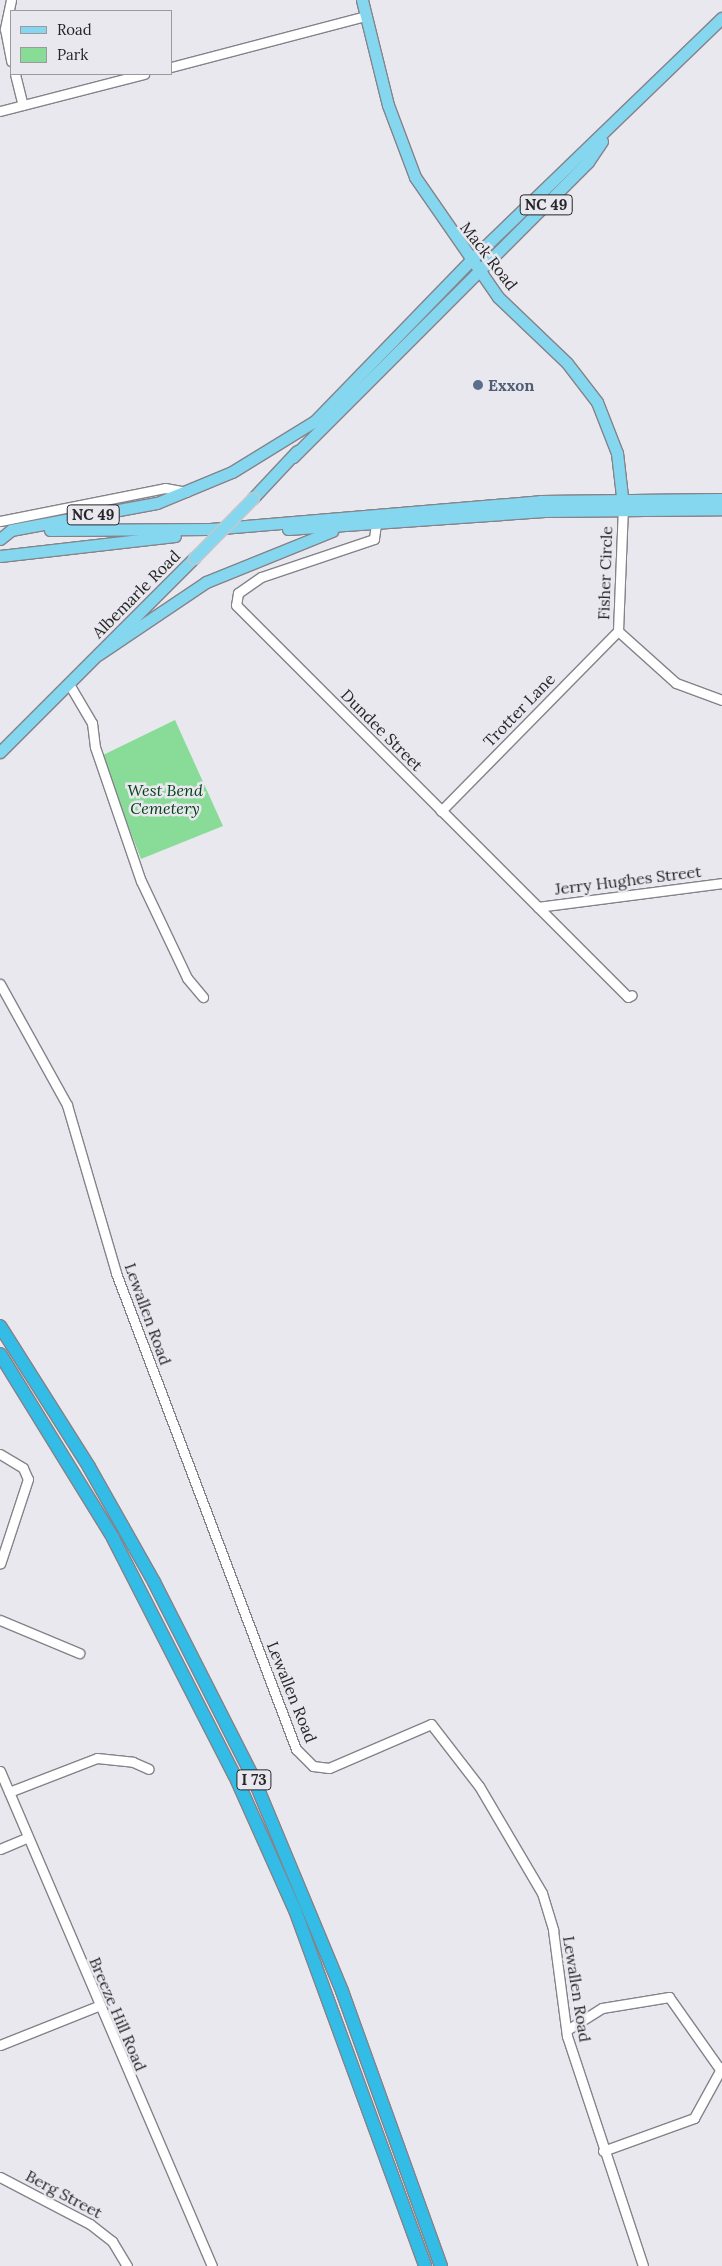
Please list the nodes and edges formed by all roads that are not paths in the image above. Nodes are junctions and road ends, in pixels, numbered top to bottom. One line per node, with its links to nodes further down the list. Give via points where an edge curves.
1 (362, 0): 3 (main road, Mack Road)
2 (6, 2): 5 (street, via 4,29)
3 (366, 16): 6 (street); 12 (main road, Mack Road, via 388,105 415,177)
4 (722, 18): 11 (main road, NC 49)
5 (10, 56)
6 (172, 67)
7 (15, 75): 9 (street)
8 (140, 75): 9 (street)
9 (23, 105): 10 (street)
10 (0, 111)
11 (607, 134): 12 (main road, NC 49, via 578,155); 13 (main road, NC 49, via 588,162)
12 (470, 262): 13 (main road, Mack Road); 14 (main road, NC 49)
13 (479, 273): 15 (main road, Albemarle Road / NC 49); 18 (main road, Mack Road, via 567,362 597,402 618,453)
14 (328, 410): 15 (main road, Albemarle Road); 16 (main road, NC 49, via 276,447)
15 (293, 457): 27 (main road, Albemarle Road, bridge)
16 (187, 492): 20 (street, via 165,488); 24 (main road, NC 49, via 139,508 11,530)
17 (722, 499): 18 (main road)
18 (623, 503): 19 (main road); 21 (main road); 23 (main road, via 488,504); 26 (street, Fisher Circle)
19 (722, 509)
20 (1, 520)
21 (376, 524): 22 (main road); 31 (street, Dundee Street, via 374,539 262,577 238,593 236,605)
22 (353, 525): 23 (main road); 27 (main road, via 279,549 206,582)
23 (140, 534): 24 (main road, via 73,527); 25 (main road)
24 (0, 539)
25 (0, 556)
26 (618, 631): 29 (street, Fisher Circle, via 676,683); 31 (street, Trotter Lane)
27 (99, 654): 28 (main road, Albemarle Road)
28 (69, 684): 30 (main road, Albemarle Road); 36 (street, via 92,723 95,747 141,881 188,978)
29 (722, 700)
30 (0, 752)
31 (441, 811): 33 (street, Dundee Street)
32 (722, 883): 33 (street, Jerry Hughes Street)
33 (538, 907): 35 (street, Dundee Street, via 628,997)
34 (0, 984): 49 (street, Lewallen Road, via 67,1105 116,1273 296,1749 313,1766 329,1768 431,1724 479,1786 542,1893 553,1930)
35 (632, 995)
36 (203, 997)
37 (0, 1326): 57 (highway, I 73, via 89,1466 154,1582 253,1777 342,1991)
38 (1, 1356): 56 (highway, I 73, via 114,1538 235,1776 295,1910)
39 (0, 1454): 40 (street, via 23,1468 28,1479)
40 (0, 1564)
41 (0, 1620): 42 (street)
42 (79, 1653)
43 (149, 1769): 45 (street, via 133,1762 97,1758)
44 (0, 1771): 45 (street, Breeze Hill Road)
45 (9, 1792): 46 (street, Breeze Hill Road)
46 (28, 1837): 47 (street); 48 (street, Breeze Hill Road)
47 (0, 1849)
48 (98, 2006): 50 (street); 55 (street, Breeze Hill Road)
49 (567, 2030): 51 (street, via 602,2008 669,1997); 52 (street, Lewallen Road)
50 (0, 2045)
51 (720, 2067): 52 (street, via 708,2101 694,2118)
52 (603, 2151): 58 (street, Lewallen Road)
53 (0, 2177): 54 (street, Berg Street, via 90,2224 112,2241)
54 (127, 2266)
55 (212, 2266)
56 (425, 2266)
57 (441, 2266)
58 (643, 2266)

